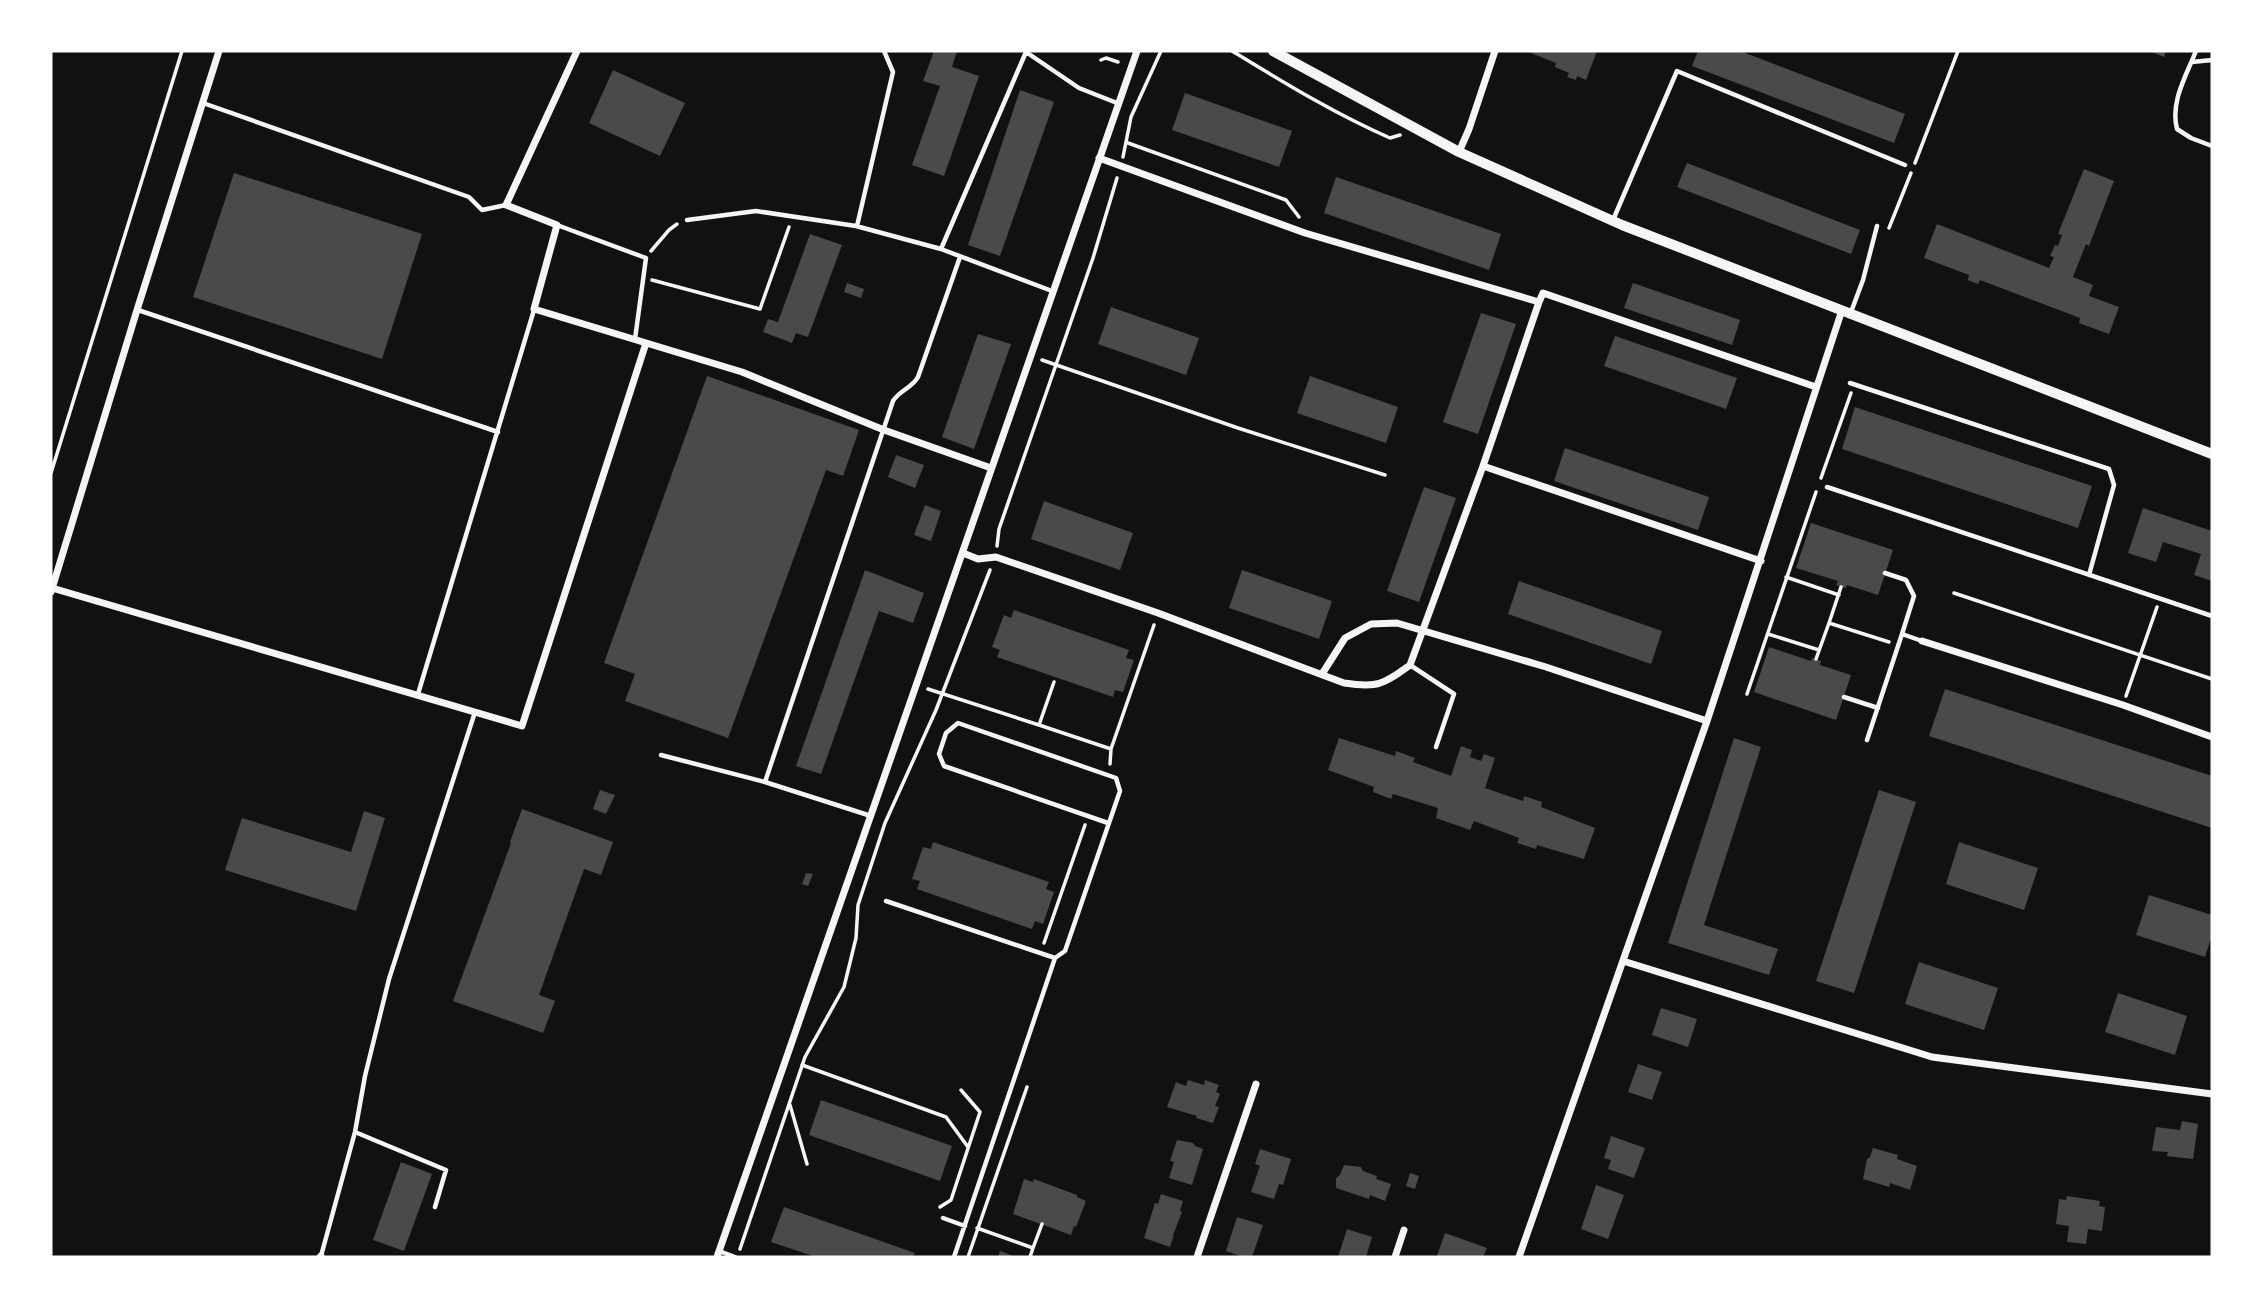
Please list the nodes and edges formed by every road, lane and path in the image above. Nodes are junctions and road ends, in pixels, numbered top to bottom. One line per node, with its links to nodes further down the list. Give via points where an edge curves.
1 (182, 51): 54 (path)
2 (219, 51): 16 (street)
3 (577, 51): 25 (street)
4 (884, 51): 31 (lane, via 893,72)
5 (1137, 51): 17 (street)
6 (1161, 51): 19 (path, via 1131,117)
7 (1233, 51): 18 (path)
8 (1273, 51): 21 (street)
9 (1494, 51): 21 (street)
10 (1958, 51): 33 (path)
11 (2196, 51): 15 (lane)
12 (1101, 60): 14 (path)
13 (2212, 60): 15 (lane)
14 (1118, 62)
15 (2191, 62): 20 (lane, via 2173,114 2177,129)
16 (203, 103): 25 (lane, via 469,197 482,210); 41 (street)
17 (1117, 103): 22 (street); 34 (lane, via 1079,88 1026,52)
18 (1390, 138)
19 (1128, 143): 24 (path); 28 (path, via 1286,200)
20 (2210, 146)
21 (1459, 152): 29 (street)
22 (1099, 158): 24 (street); 38 (street)
23 (1905, 165): 29 (lane, via 1677,71)
24 (1120, 167): 39 (street, via 1305,233); 46 (path)
25 (506, 205): 30 (street)
26 (793, 215): 27 (lane, via 756,211); 31 (lane); 37 (path, via 760,309)
27 (687, 220): 36 (path, via 669,230)
28 (1302, 221)
29 (1613, 221): 42 (street)
30 (557, 225): 36 (lane); 40 (street)
31 (856, 226): 34 (lane)
32 (1877, 226): 42 (lane, via 1863,280)
33 (1888, 230)
34 (941, 249): 35 (lane)
35 (960, 257): 38 (lane); 49 (lane, via 918,377 893,401)
36 (646, 258): 43 (lane)
37 (668, 285)
38 (1052, 291): 53 (street)
39 (1539, 302): 48 (street, via 1543,293); 52 (street)
40 (534, 309): 43 (street); 50 (lane)
41 (136, 310): 50 (lane); 64 (street)
42 (1846, 311): 48 (street); 51 (street)
43 (635, 339): 44 (street)
44 (646, 342): 49 (street, via 741,372); 90 (street, via 522,726)
45 (1040, 359): 46 (path)
46 (1057, 365): 55 (path); 58 (path, via 999,529)
47 (1852, 384): 61 (lane, via 2109,469 2114,485); 62 (path)
48 (1816, 387): 59 (street)
49 (884, 430): 53 (street); 99 (lane)
50 (498, 432): 84 (lane)
51 (2212, 454)
52 (1483, 466): 59 (street); 71 (street)
53 (991, 468): 57 (street)
54 (51, 473)
55 (1385, 475)
56 (1827, 487): 61 (lane)
57 (963, 553): 58 (street, via 978,559); 100 (street)
58 (996, 557): 68 (street); 85 (path)
59 (1761, 561): 91 (street)
60 (1885, 573): 73 (lane, via 1906,580 1914,596)
61 (2089, 575): 67 (lane)
62 (1786, 578): 66 (path); 72 (path)
63 (1841, 587): 66 (path)
64 (51, 590): 84 (street)
65 (1954, 593): 77 (path)
66 (1839, 595): 70 (path)
67 (2160, 599): 69 (lane); 77 (path)
68 (1158, 613): 80 (street); 96 (path)
69 (2212, 616)
70 (1829, 623): 75 (path); 76 (path)
71 (1424, 630): 79 (street); 80 (street, via 1371,624 1345,638); 91 (street)
72 (1767, 634): 76 (path); 86 (path)
73 (1902, 634): 74 (lane); 75 (lane)
74 (1922, 641): 88 (street)
75 (1898, 645): 89 (lane)
76 (1819, 650): 78 (path)
77 (2141, 656): 81 (path); 88 (path)
78 (1816, 659)
79 (1410, 665): 80 (street, via 1371,687); 95 (lane, via 1454,694)
80 (1322, 674)
81 (2212, 679)
82 (1054, 682): 92 (path)
83 (926, 688): 85 (path)
84 (418, 694): 90 (street)
85 (942, 694): 92 (path); 107 (path, via 881,835 858,905 844,987)
86 (1747, 694)
87 (1844, 697): 89 (lane)
88 (2123, 705): 93 (street)
89 (1878, 708): 94 (lane)
90 (476, 712): 113 (lane, via 390,979)
91 (1707, 721): 106 (street)
92 (1039, 725): 96 (path)
93 (2212, 737)
94 (1867, 740)
95 (1436, 747)
96 (1111, 749): 98 (path)
97 (661, 755): 99 (lane)
98 (1109, 775): 101 (lane, via 958,723 946,733 939,754 944,766); 102 (lane, via 1116,778 1120,791)
99 (765, 782): 100 (lane)
100 (871, 816): 124 (street)
101 (1088, 816): 102 (lane); 104 (path)
102 (1108, 824): 105 (lane, via 1065,951)
103 (886, 901): 104 (lane)
104 (1040, 953): 105 (lane)
105 (1055, 958): 120 (lane)
106 (1623, 961): 111 (street, via 1932,1058); 132 (street)
107 (802, 1065): 112 (path); 114 (path, via 946,1117)
108 (1256, 1084): 130 (street)
109 (1027, 1087): 121 (path)
110 (961, 1090): 114 (path, via 980,1112)
111 (2212, 1094)
112 (789, 1103): 115 (path); 126 (path)
113 (355, 1132): 116 (lane, via 446,1170); 125 (lane)
114 (968, 1147): 117 (path, via 951,1200)
115 (807, 1164)
116 (435, 1208)
117 (936, 1209)
118 (943, 1218): 120 (lane)
119 (1042, 1224): 123 (path)
120 (965, 1226): 121 (path); 127 (lane)
121 (979, 1228): 123 (path); 128 (path)
122 (1404, 1230): 131 (street)
123 (1033, 1248): 129 (path)
124 (718, 1254): 126 (lane)
125 (320, 1256)
126 (736, 1257)
127 (954, 1257)
128 (968, 1257)
129 (1030, 1257)
130 (1197, 1257)
131 (1395, 1257)
132 (1519, 1257)

